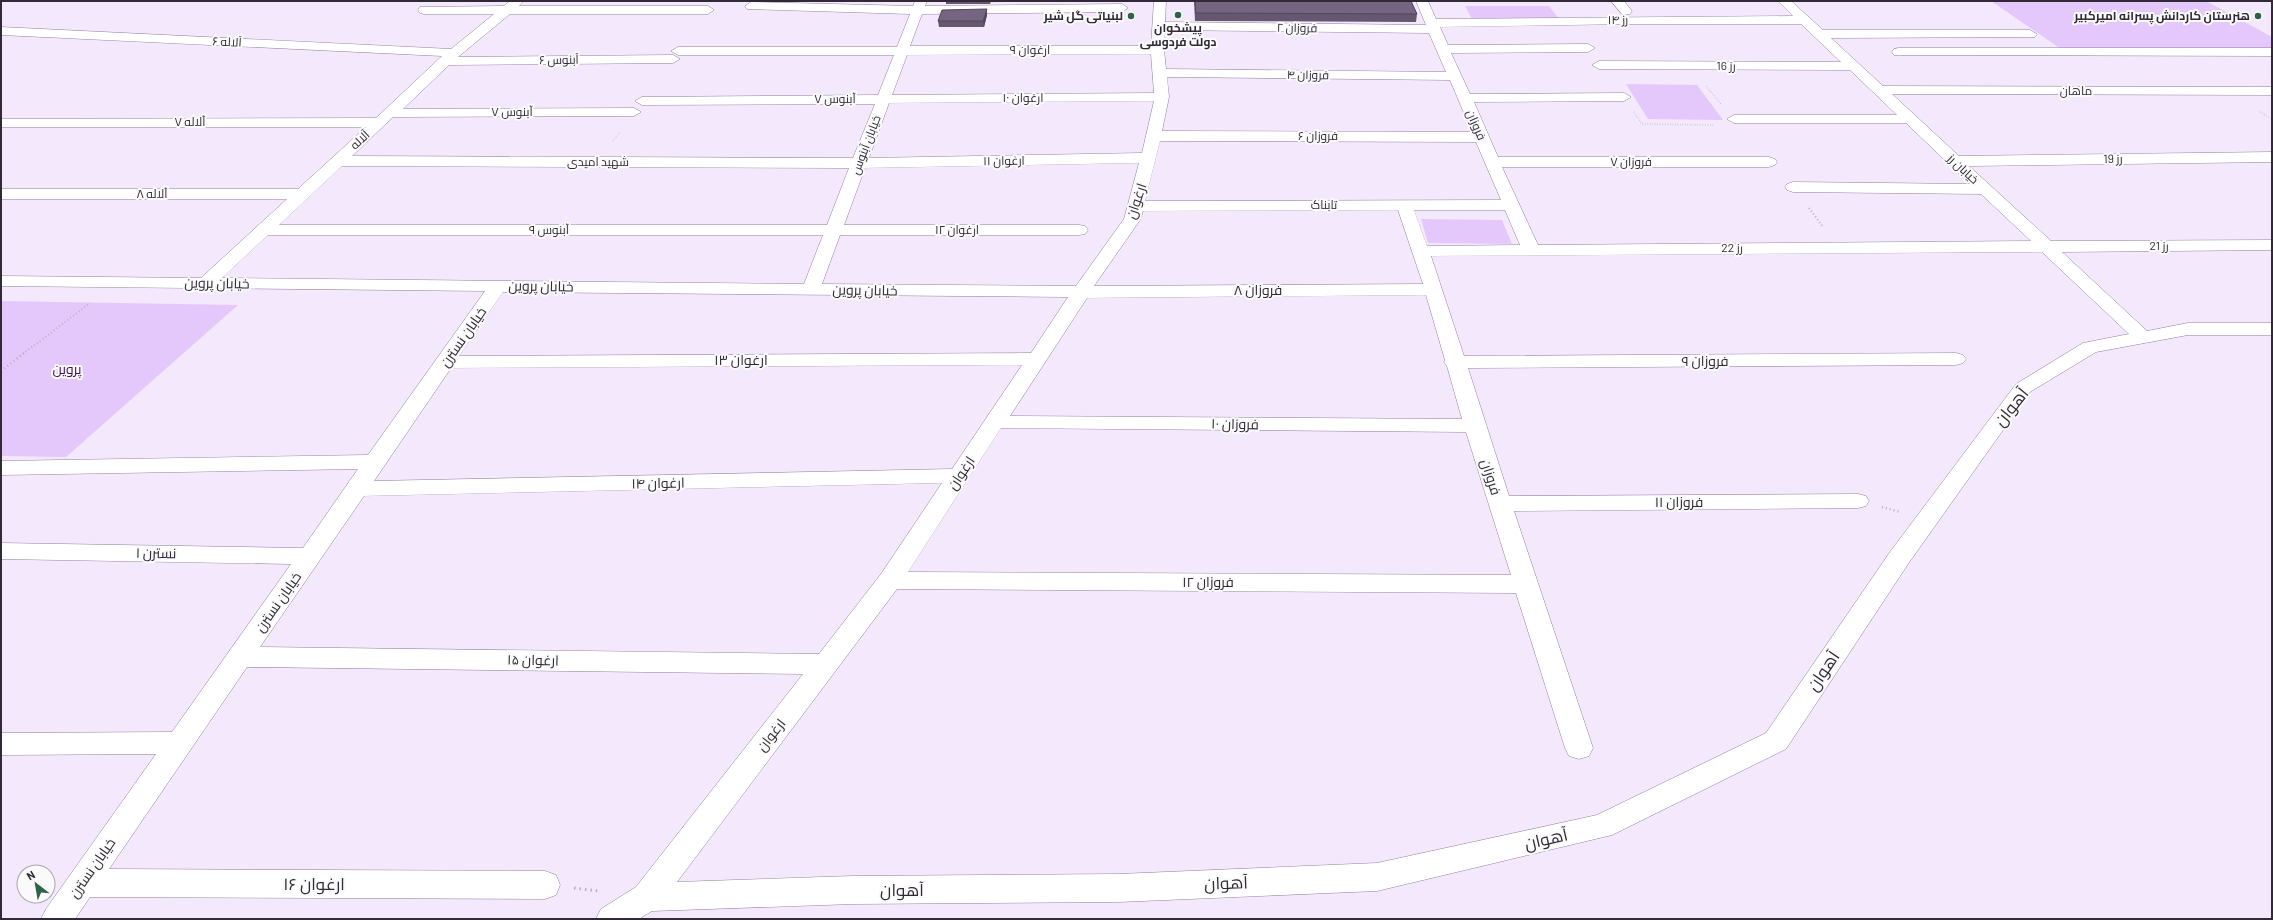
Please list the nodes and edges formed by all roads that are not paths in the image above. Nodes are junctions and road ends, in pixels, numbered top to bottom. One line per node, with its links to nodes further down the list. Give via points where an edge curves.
1 (518, 1): 11 (street, آلاله)
2 (1160, 1): 14 (street, ارغوان)
3 (1422, 1): 15 (street, فروزان)
4 (1617, 1): 12 (street)
5 (1784, 1): 13 (street, خیابان رز)
6 (920, 5): 7 (street); 8 (street); 22 (street, خیابان آبنوس)
7 (751, 6)
8 (1122, 8)
9 (424, 10): 11 (street)
10 (708, 10): 11 (street)
11 (505, 11): 25 (street, آلاله)
12 (1626, 11)
13 (1805, 20): 15 (street, رز ۱۴); 17 (street, خیابان رز)
14 (1160, 26): 15 (street, فروزان ۲); 21 (street, ارغوان)
15 (1433, 26): 20 (street, فروزان)
16 (1, 30): 25 (street, آلاله ۶)
17 (1820, 34): 18 (street); 27 (street, خیابان رز)
18 (2030, 34)
19 (1588, 48): 20 (street)
20 (1442, 49): 29 (street, فروزان)
21 (1157, 50): 22 (street, ارغوان ۹); 28 (street, ارغوان)
22 (902, 51): 25 (street, آبنوس ۶); 35 (street, خیابان آبنوس)
23 (1899, 52): 24 (street)
24 (2272, 52)
25 (450, 57): 36 (street, آلاله)
26 (1599, 65): 27 (street, رز 16)
27 (1854, 66): 30 (street, خیابان رز)
28 (1160, 73): 29 (street, فروزان ۴); 32 (street, ارغوان)
29 (1454, 76): 34 (street, فروزان)
30 (1879, 90): 31 (street, ماهان); 38 (street, خیابان رز)
31 (2272, 91)
32 (1162, 97): 35 (street, ارغوان ۱۰); 40 (street, ارغوان)
33 (1624, 97): 34 (street)
34 (1464, 98): 41 (street, فروزان)
35 (884, 99): 36 (street, آبنوس ۷, via 638,106); 48 (street, خیابان آبنوس)
36 (384, 118): 39 (street, آلاله ۷); 44 (street, آلاله)
37 (1734, 119): 38 (street)
38 (1910, 119): 45 (street, خیابان رز)
39 (1, 123)
40 (1154, 136): 41 (street, فروزان ۶); 43 (street, ارغوان)
41 (1481, 136): 46 (street, فروزان)
42 (2272, 157): 45 (street, رز 19)
43 (1149, 158): 48 (street, ارغوان ۱۱); 55 (street, ارغوان)
44 (337, 161): 48 (street, شهید امیدی); 52 (street, آلاله)
45 (1954, 161): 50 (street, خیابان رز)
46 (1492, 162): 47 (street, فروزان ۷); 54 (street, فروزان)
47 (1769, 162)
48 (860, 163): 57 (street, خیابان آبنوس)
49 (1793, 187): 50 (street)
50 (1984, 189): 60 (street, خیابان رز)
51 (1, 194): 52 (street, آلاله ۸)
52 (303, 194): 56 (street, آلاله)
53 (1404, 205): 54 (street, تابناک); 55 (street, تابناک); 62 (street, فروزان)
54 (1511, 205): 61 (street, فروزان)
55 (1138, 206): 68 (street, ارغوان, via 1132,220)
56 (264, 230): 57 (street, آبنوس ۹); 64 (street, آلاله)
57 (834, 230): 58 (street, ارغوان ۱۲); 66 (street, خیابان آبنوس)
58 (1079, 230)
59 (2272, 245): 60 (street, رز 21)
60 (2046, 246): 61 (street, رز 22); 70 (street, خیابان رز)
61 (1530, 250): 62 (street, رز 22)
62 (1420, 251): 67 (street, فروزان)
63 (1, 281): 64 (street, خیابان پروین)
64 (206, 283): 65 (street, خیابان پروین)
65 (498, 286): 66 (street, خیابان پروین); 73 (street, خیابان نسترن)
66 (812, 289): 68 (street, خیابان پروین)
67 (1434, 289): 68 (street, فروزان ۸); 74 (street, فروزان)
68 (1082, 292): 71 (street, ارغوان)
69 (2272, 329): 70 (street, آهوان, via 2188,329)
70 (2143, 337): 94 (street, آهوان, via 2090,347 2023,388 1899,558 1776,741 1602,826 1377,877 1119,888 853,890)
71 (1038, 359): 73 (street, ارغوان ۱۳); 75 (street, ارغوان)
72 (1956, 359): 74 (street, فروزان ۹)
73 (445, 362): 77 (street, خیابان نسترن)
74 (1454, 362): 76 (street, فروزان)
75 (995, 422): 76 (street, فروزان ۱۰); 79 (street, ارغوان)
76 (1475, 426): 82 (street, فروزان)
77 (375, 462): 78 (street); 80 (street, خیابان نسترن)
78 (1, 468)
79 (959, 476): 80 (street, ارغوان ۱۴); 85 (street, ارغوان)
80 (356, 489): 84 (street, خیابان نسترن)
81 (1858, 501): 82 (street, فروزان ۱۱)
82 (1499, 504): 86 (street, فروزان)
83 (1, 551): 84 (street, نسترن ۱)
84 (310, 556): 87 (street, خیابان نسترن)
85 (890, 580): 86 (street, فروزان ۱۲); 88 (street, ارغوان)
86 (1525, 584): 91 (street, فروزان)
87 (240, 657): 88 (street, ارغوان ۱۵); 89 (street, خیابان نسترن)
88 (826, 664): 94 (street, ارغوان)
89 (179, 743): 90 (street); 92 (street, خیابان نسترن)
90 (1, 744)
91 (1579, 748)
92 (82, 883): 93 (street, ارغوان ۱۶); 95 (street, خیابان نسترن)
93 (545, 885)
94 (647, 897): 96 (street)
95 (57, 919)
96 (612, 919)

